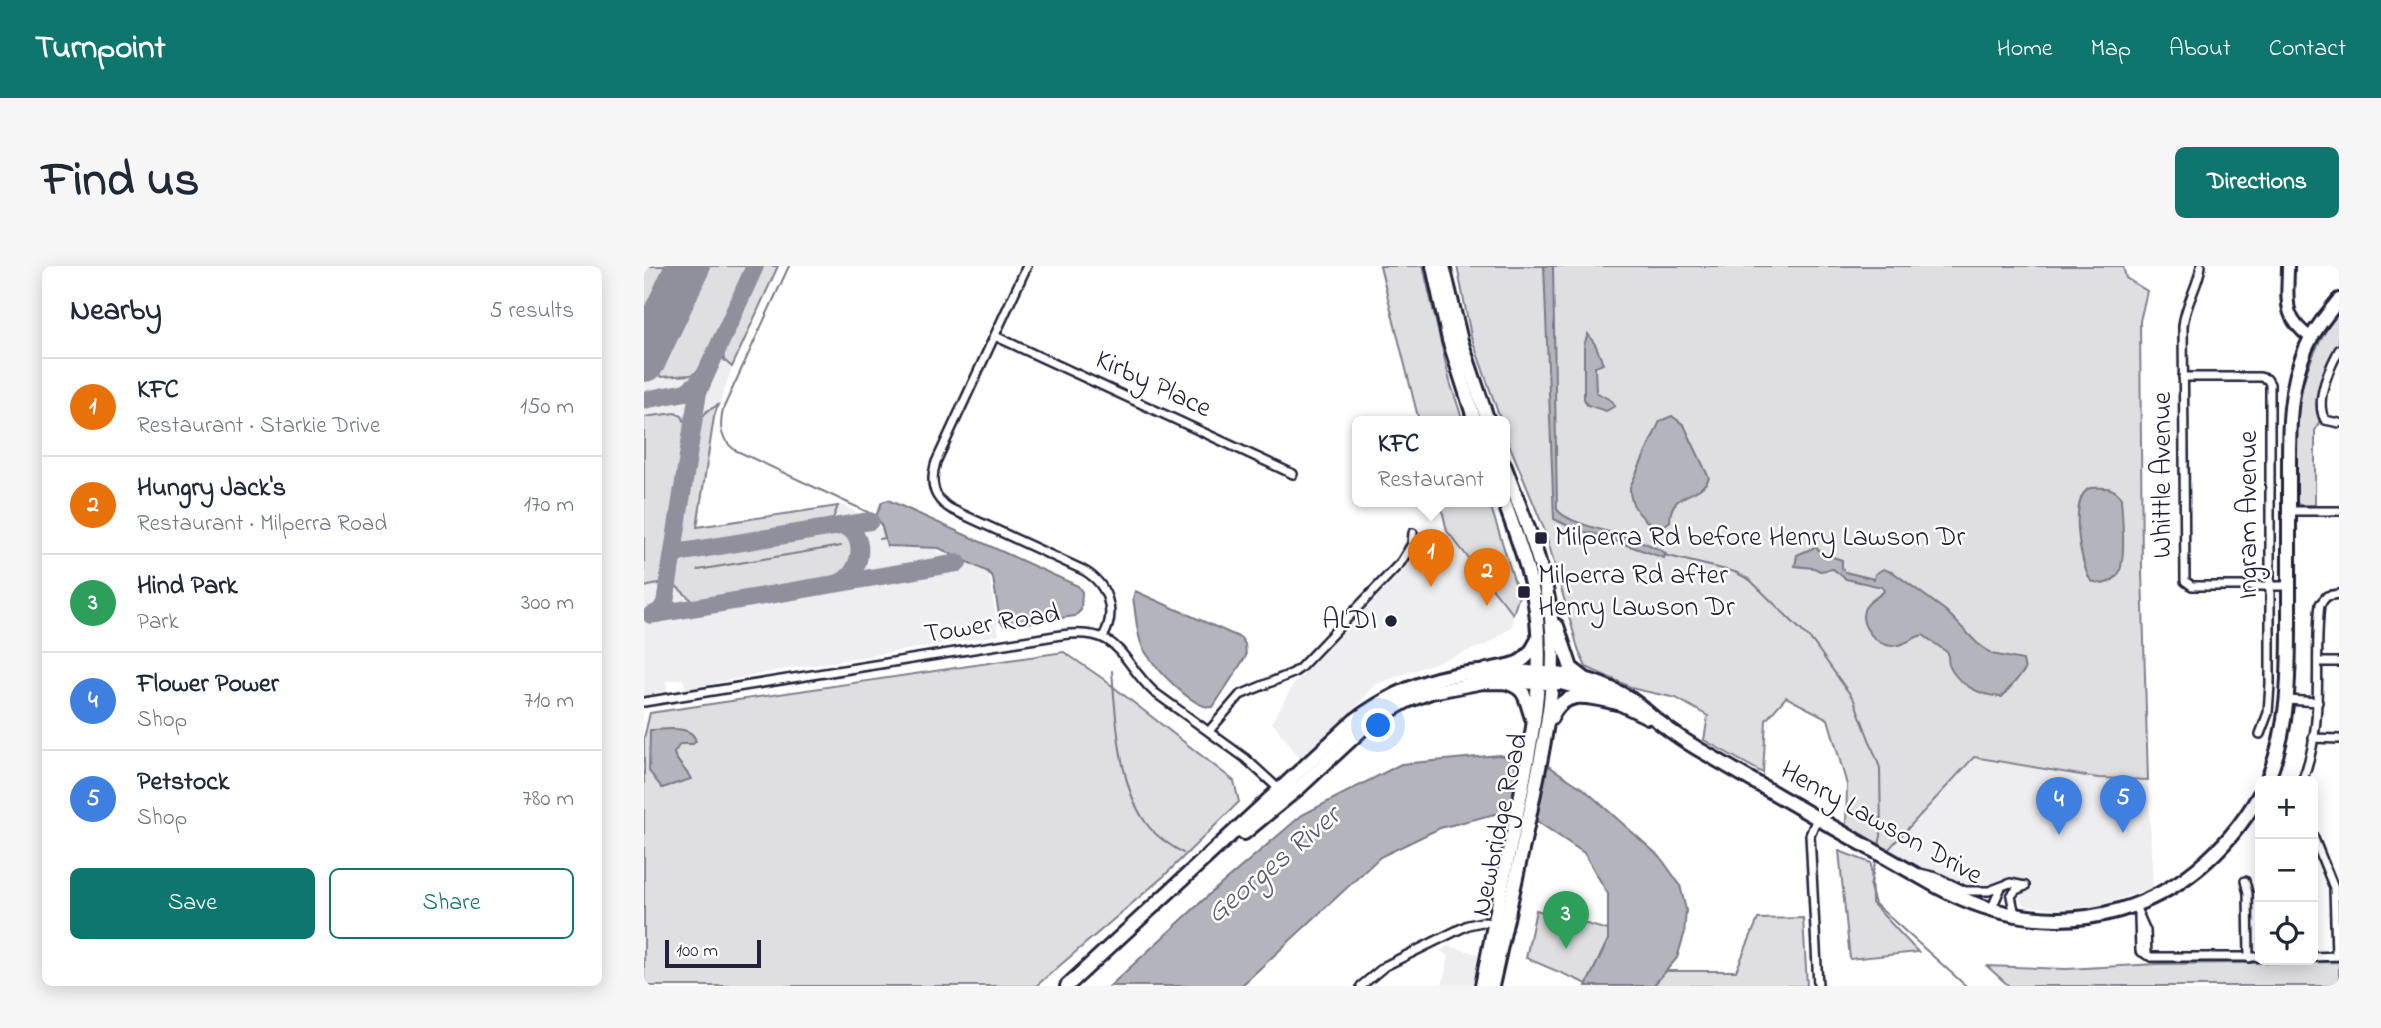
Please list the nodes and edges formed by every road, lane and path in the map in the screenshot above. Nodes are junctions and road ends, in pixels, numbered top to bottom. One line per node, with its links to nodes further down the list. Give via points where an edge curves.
1 (1433, 266): 11 (main road, via 1449,340)
2 (1443, 266): 12 (main road, via 1461,341)
3 (2201, 266): 10 (street, Whittle Avenue, via 2184,314)
4 (2288, 266): 8 (main road, via 2291,319)
5 (1025, 267): 7 (street)
6 (2339, 300): 8 (main road)
7 (995, 336): 14 (street, Kirby Place); 24 (street, via 936,462 932,477 935,493 951,509 1098,579 1107,594 1110,617)
8 (2311, 338): 17 (main road, via 2291,408)
9 (2339, 349): 13 (street, via 2324,391 2322,415 2327,422)
10 (2183, 377): 21 (street, Whittle Avenue, via 2185,581 2192,586); 21 (street, Ingram Avenue, via 2260,377 2269,381)
11 (1473, 416)
12 (1486, 416)
13 (2339, 423)
14 (1293, 474)
15 (1510, 481): 20 (main road)
16 (1506, 507): 25 (main road, via 1529,576)
17 (2289, 511): 18 (street); 22 (main road)
18 (2339, 511)
19 (1413, 533): 38 (street, via 1401,562 1300,667 1240,695)
20 (1545, 585): 29 (main road, via 1551,616); 30 (main road, via 1569,664)
21 (2269, 586): 22 (street, Whittle Avenue); 39 (street, Ingram Avenue, via 2268,706)
22 (2289, 586): 32 (main road)
23 (2339, 594): 26 (street, via 2327,596 2320,604)
24 (1103, 637): 33 (street, Tower Road, via 1079,633); 38 (street, Tower Road, via 1121,651 1154,692)
25 (1539, 637): 28 (main road, via 1523,661); 29 (main road)
26 (2319, 662): 27 (street); 34 (street)
27 (2339, 662)
28 (1488, 670): 29 (main road, Henry Lawson Drive); 44 (main road, Henry Lawson Drive, via 1426,681 1388,698 1355,720)
29 (1546, 678): 30 (main road, Henry Lawson Drive); 31 (main road, Henry Lawson Drive); 35 (main road, Henry Lawson Drive); 37 (main road, Newbridge Road)
30 (1584, 678): 36 (main road, Henry Lawson Drive, via 1626,697)
31 (1502, 681): 37 (main road, via 1525,694); 44 (main road, Henry Lawson Drive, via 1443,689 1383,713)
32 (2288, 700): 34 (street); 42 (main road)
33 (644, 702)
34 (2318, 702): 40 (street)
35 (1617, 703): 36 (main road, Henry Lawson Drive); 37 (main road, via 1587,697 1566,699)
36 (1658, 721): 46 (main road, Henry Lawson Drive)
37 (1540, 728): 55 (main road, Newbridge Road)
38 (1209, 731): 44 (street, Tower Road)
39 (2260, 734)
40 (2313, 738): 41 (street); 43 (street)
41 (2339, 739)
42 (2269, 776)
43 (2303, 776)
44 (1284, 793): 60 (main road, Henry Lawson Drive)
45 (2255, 802): 53 (main road, Henry Lawson Drive, via 2235,832 2204,863)
46 (1817, 818): 48 (main road, Henry Lawson Drive); 64 (street, via 1810,835)
47 (2315, 839): 49 (street)
48 (1906, 869): 51 (street, via 1965,891); 52 (main road, Henry Lawson Drive)
49 (2335, 874): 56 (street)
50 (2245, 881): 59 (street)
51 (2001, 887): 52 (street); 54 (street, via 2010,883 2025,886 2011,896)
52 (1991, 910): 54 (main road, Henry Lawson Drive)
53 (2137, 912): 54 (main road, Henry Lawson Drive, via 2065,919); 59 (street, via 2142,954 2153,958)
54 (2015, 915)
55 (1500, 923): 61 (street, via 1482,922 1458,930 1385,967); 62 (main road, Newbridge Road); 63 (main road, Newbridge Road)
56 (2338, 956): 58 (street)
57 (2255, 957): 59 (street)
58 (2318, 957)
59 (2249, 958)
60 (1067, 986)
61 (1361, 986)
62 (1482, 986)
63 (1492, 986)
64 (1818, 986)

